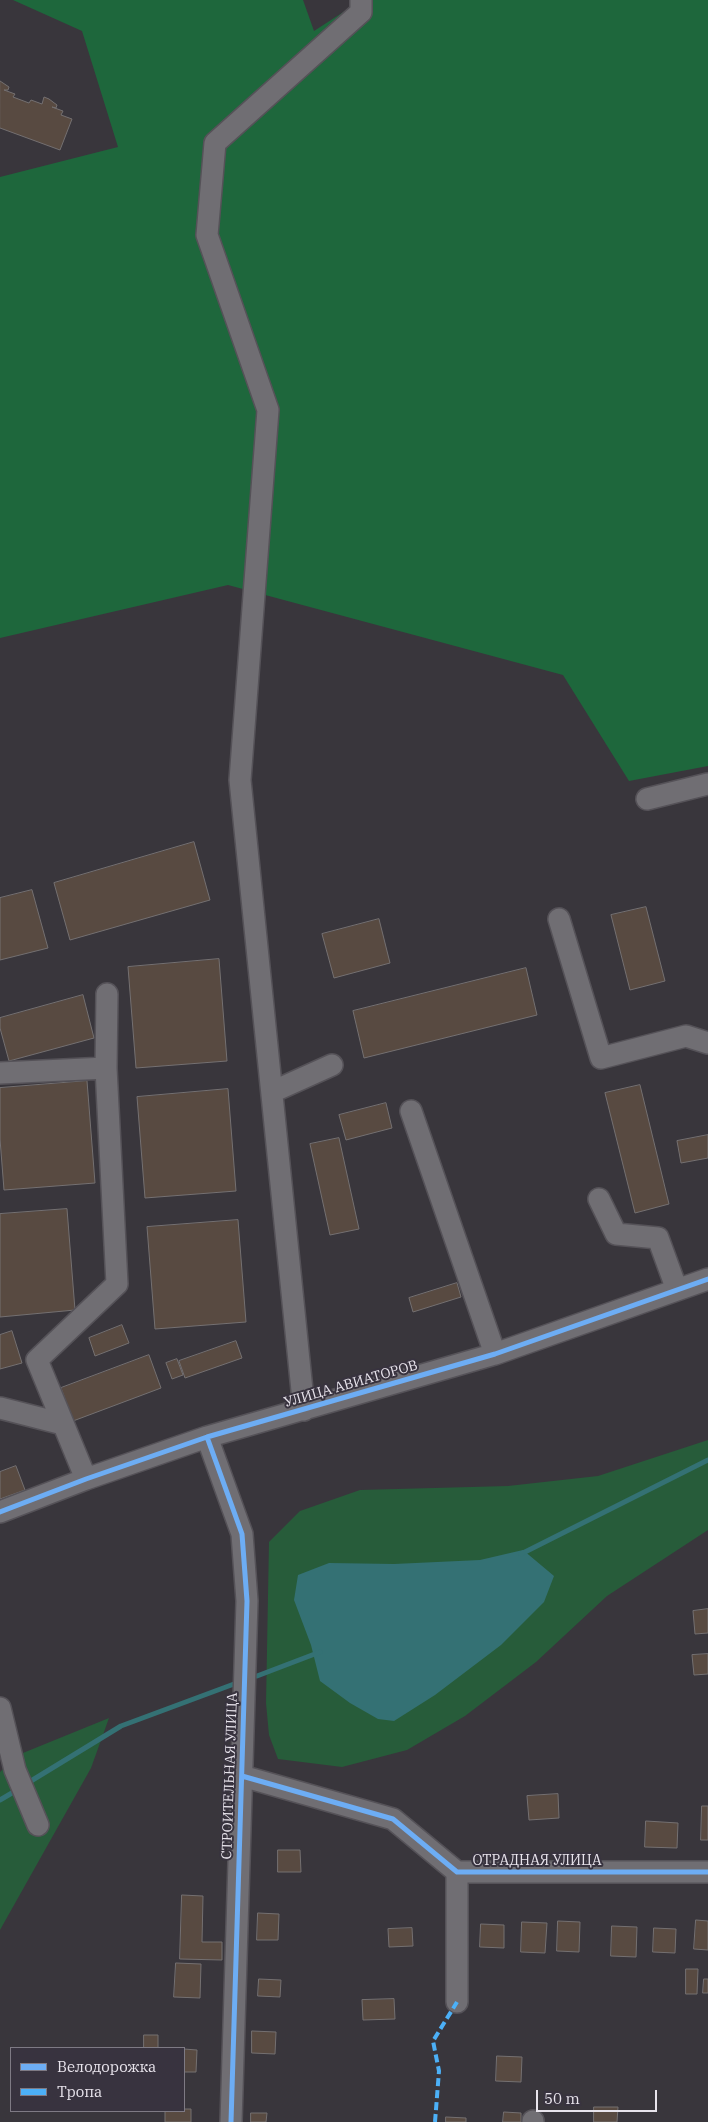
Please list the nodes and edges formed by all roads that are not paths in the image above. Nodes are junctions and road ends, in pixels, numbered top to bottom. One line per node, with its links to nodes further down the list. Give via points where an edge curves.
1 (361, 0): 10 (street, via 361,12 215,143 207,235 268,410 240,780)
2 (708, 784): 3 (street)
3 (647, 799)
4 (559, 919): 6 (street, via 601,1058 686,1036)
5 (107, 994): 8 (street)
6 (708, 1043)
7 (332, 1065): 10 (street)
8 (106, 1068): 9 (street); 18 (street, via 117,1284 37,1360)
9 (0, 1073)
10 (272, 1092): 17 (street)
11 (411, 1111): 15 (street)
12 (599, 1199): 14 (street, via 616,1234 658,1238)
13 (708, 1279): 14 (street, УЛИЦА АВИАТОРОВ)
14 (678, 1290): 15 (street, УЛИЦА АВИАТОРОВ)
15 (496, 1354): 17 (street, УЛИЦА АВИАТОРОВ)
16 (0, 1408): 18 (street)
17 (304, 1410): 19 (street, УЛИЦА АВИАТОРОВ)
18 (63, 1424): 20 (street)
19 (207, 1437): 20 (street, УЛИЦА АВИАТОРОВ); 23 (street, СТРОИТЕЛЬНАЯ УЛИЦА, via 242,1534 247,1601)
20 (86, 1479): 21 (street, УЛИЦА АВИАТОРОВ)
21 (0, 1512)
22 (0, 1708): 24 (street, via 15,1770)
23 (242, 1776): 25 (street, ОТРАДНАЯ УЛИЦА, via 393,1819); 28 (street, СТРОИТЕЛЬНАЯ УЛИЦА)
24 (38, 1825)
25 (457, 1872): 26 (street, ОТРАДНАЯ УЛИЦА); 27 (street)
26 (708, 1872)
27 (457, 2002)
28 (231, 2122)

